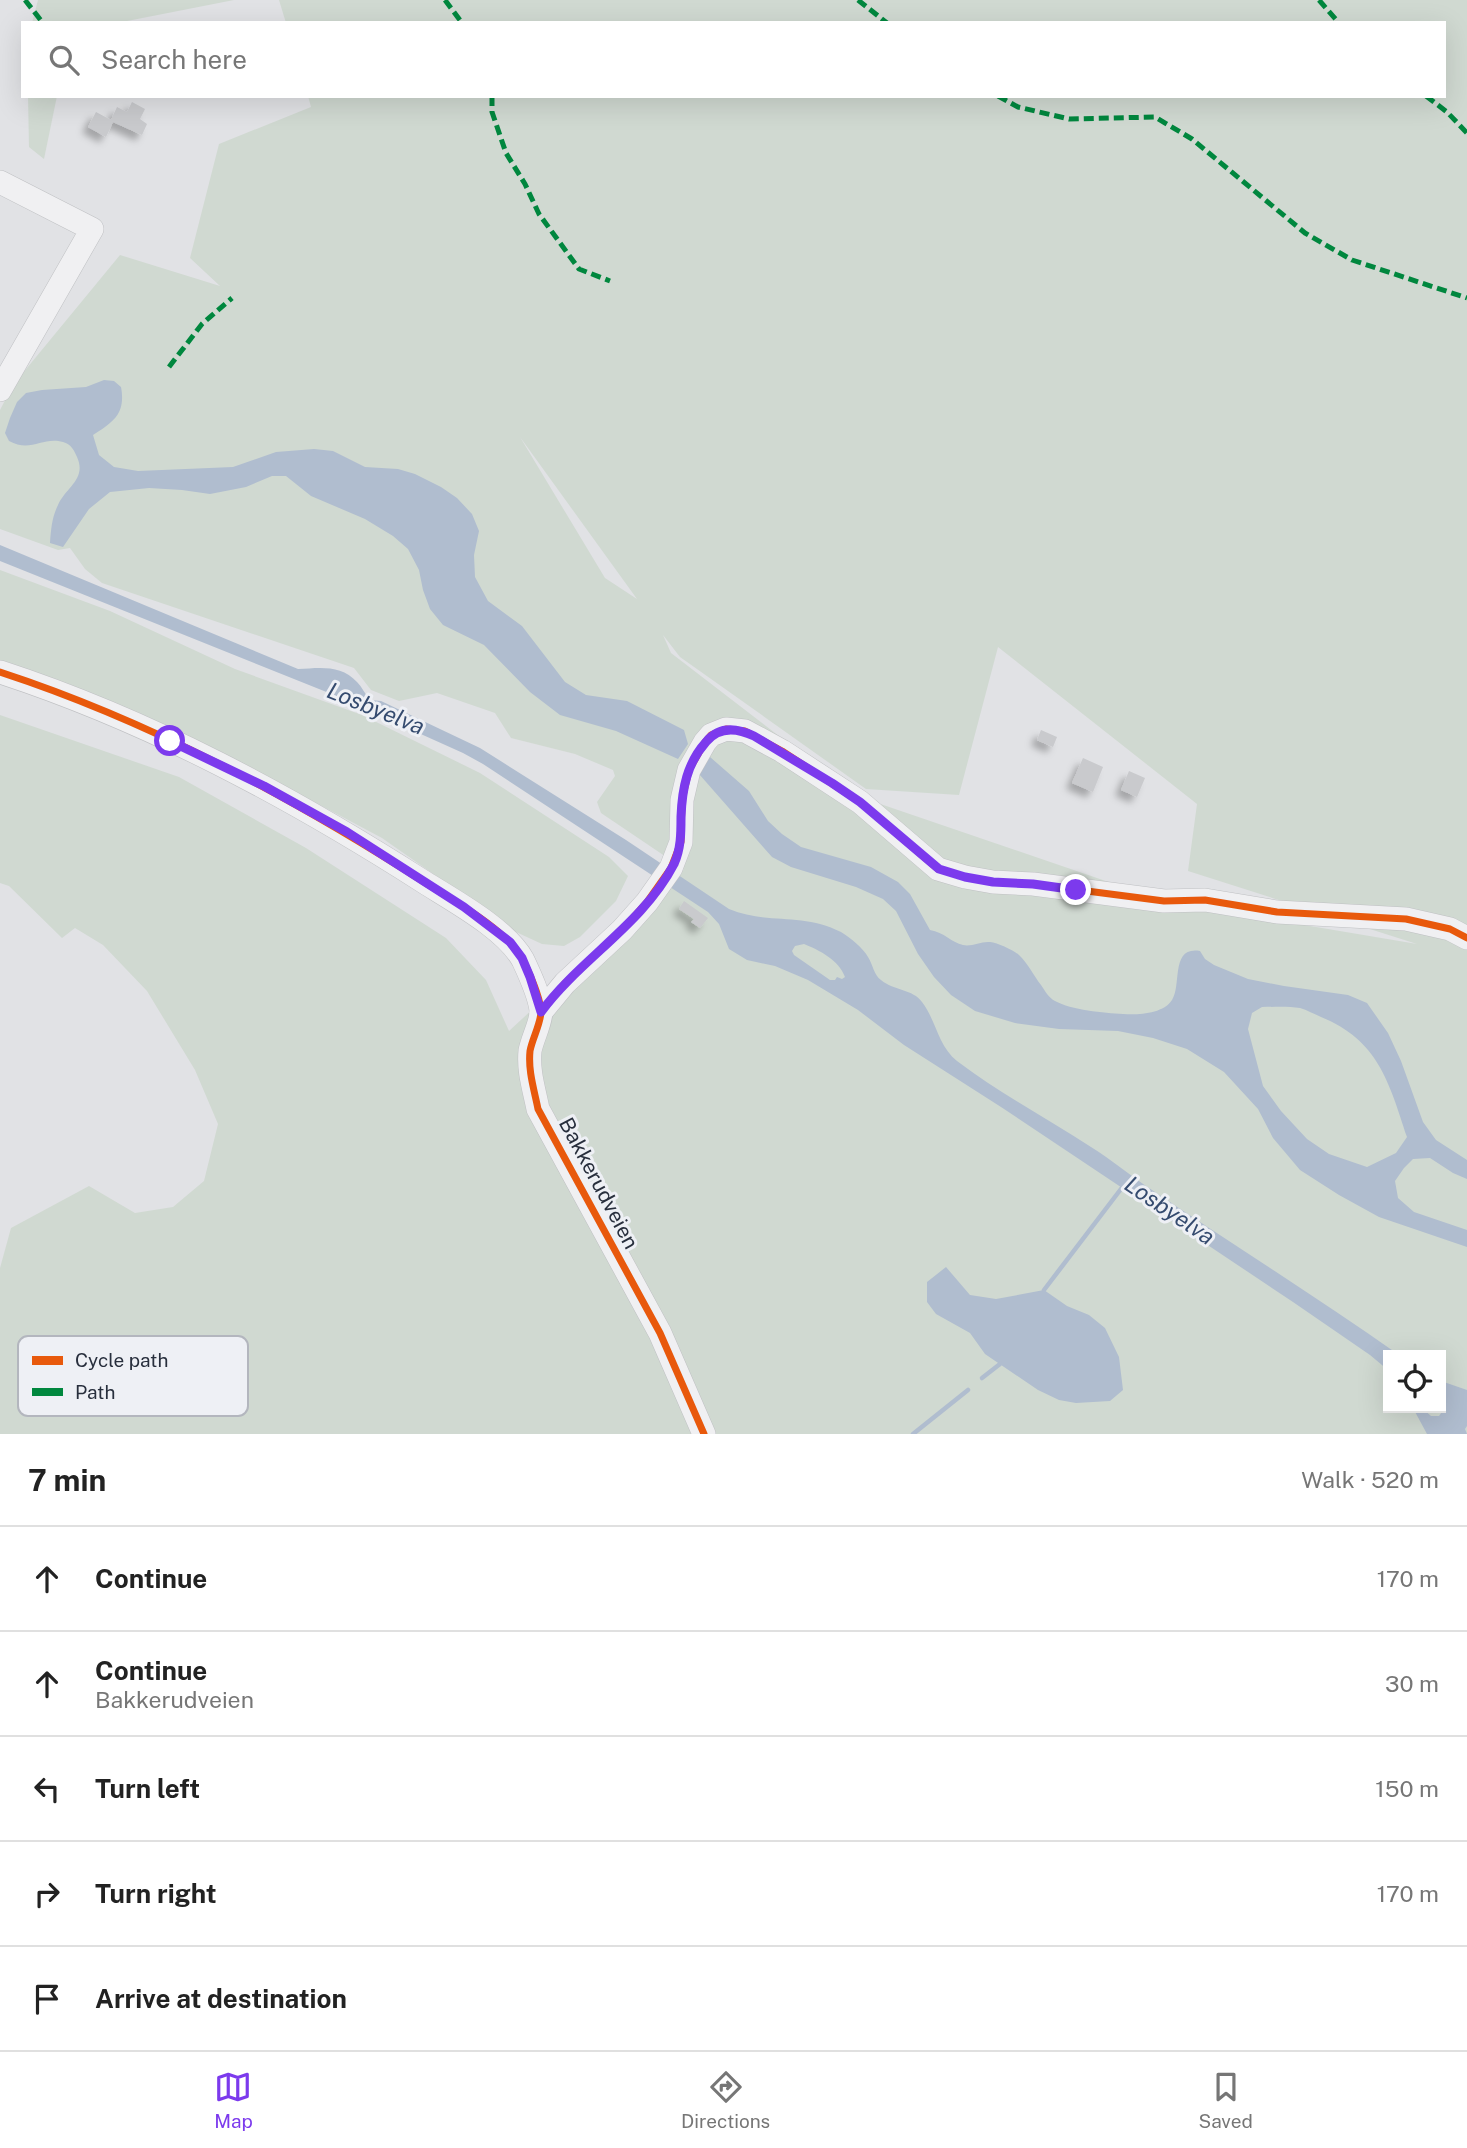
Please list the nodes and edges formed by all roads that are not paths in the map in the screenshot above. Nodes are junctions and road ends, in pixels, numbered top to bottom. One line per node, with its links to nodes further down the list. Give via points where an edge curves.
1 (0, 182): 2 (street, via 92,229)
2 (0, 390)
3 (0, 673): 5 (street, via 170,741 347,832 510,942 522,958)
4 (1467, 938): 5 (street, via 1450,929 1406,919 1276,912 1205,900 1151,900 965,877 939,869 832,783 754,736 726,729 712,735 694,758 685,783 681,842 658,888)
5 (541, 1012): 6 (street, Bakkerudveien, via 529,1072 538,1109 660,1333)
6 (704, 1434)

